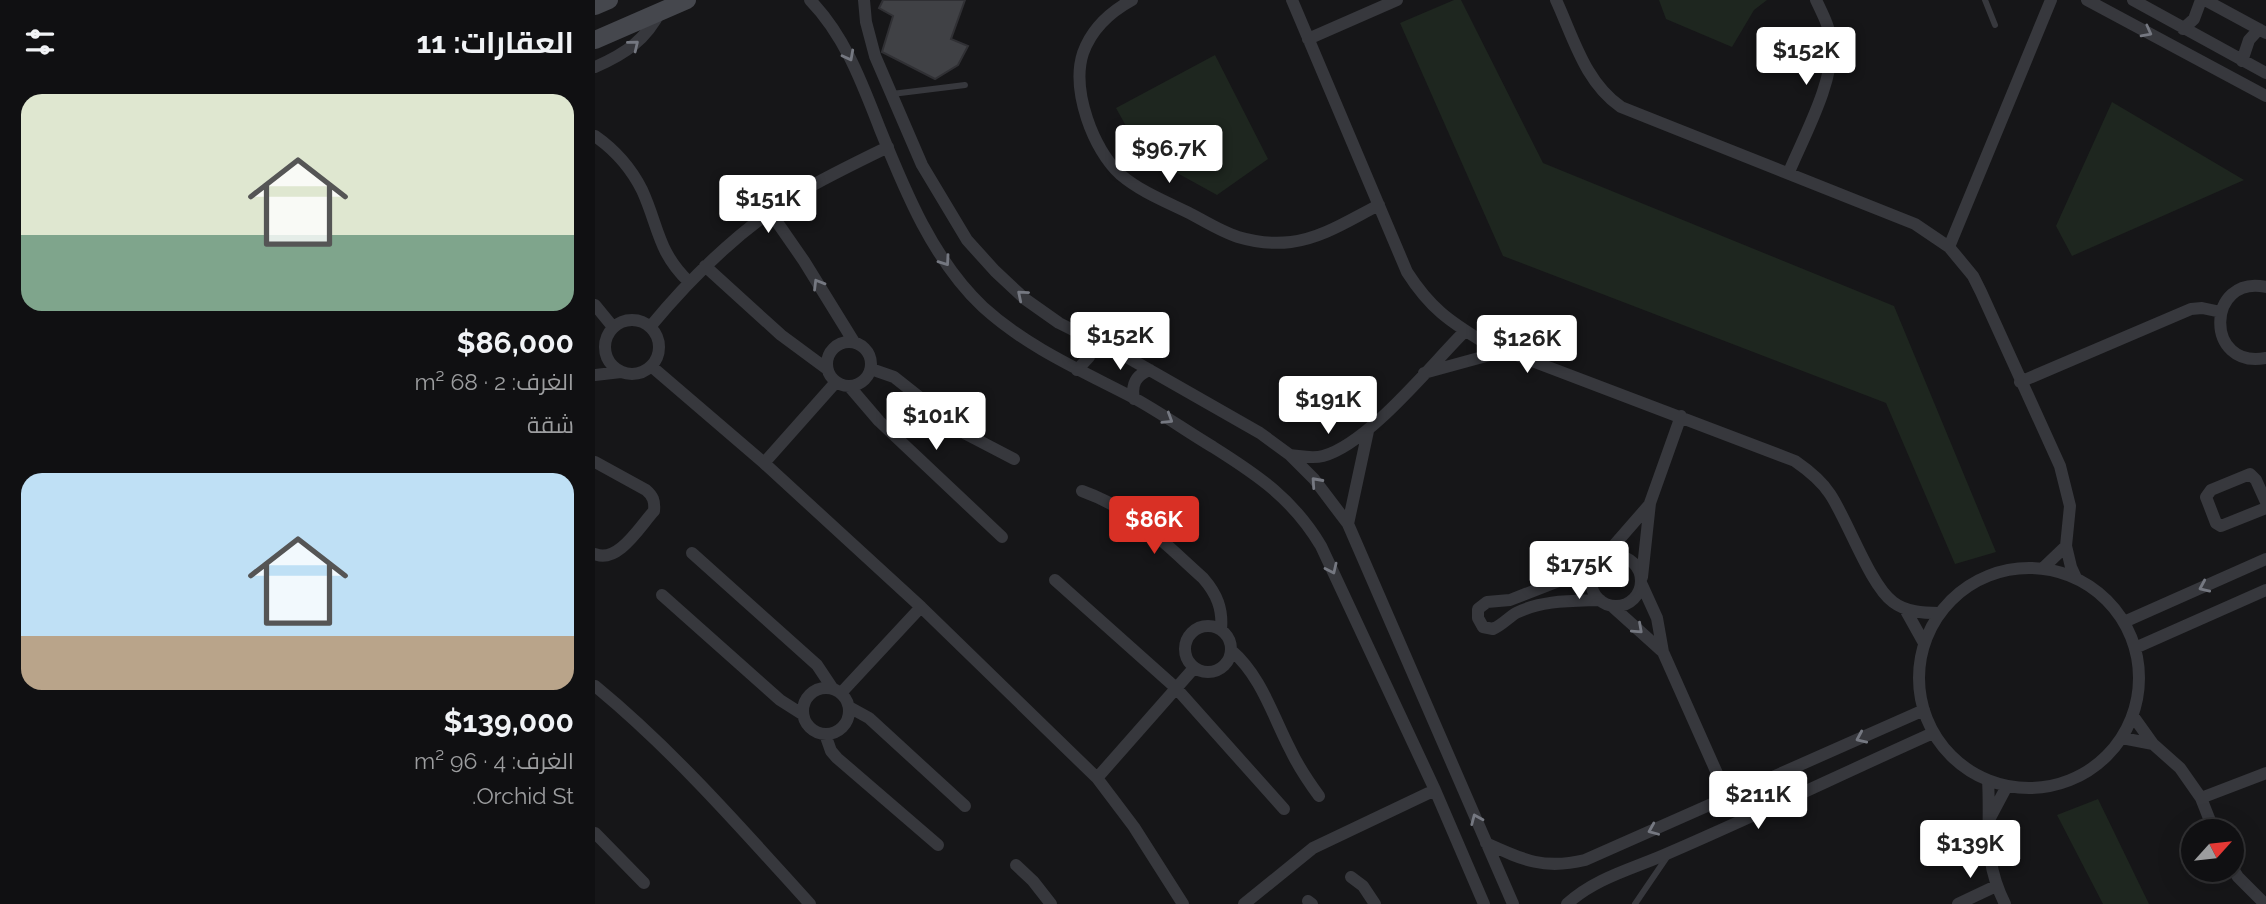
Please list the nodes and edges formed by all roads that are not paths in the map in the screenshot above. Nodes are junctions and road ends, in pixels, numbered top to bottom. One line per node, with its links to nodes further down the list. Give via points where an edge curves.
1 (609, 0): 15 (street)
2 (687, 0): 16 (street)
3 (810, 0): 29 (street, one-way to 29, via 846,49)
4 (864, 0): 26 (street, via 875,56)
5 (1132, 0): 31 (street, via 1112,11 1094,31 1083,55 1081,80 1091,131 1120,174 1213,226 1263,242 1317,236)
6 (1292, 0): 20 (street)
7 (1397, 0): 20 (street)
8 (1556, 0): 30 (street, via 1588,70 1607,97 1637,114)
9 (1816, 0): 30 (street, via 1831,39 1832,58 1829,76)
10 (1986, 0): 17 (lane)
11 (2051, 0): 33 (street)
12 (2087, 0): 27 (street, one-way to 27)
13 (2133, 0): 18 (street)
14 (2203, 0): 18 (street); 19 (street)
15 (595, 6)
16 (661, 10): 21 (street); 23 (street, one-way to 16, via 630,50)
17 (1995, 25)
18 (2183, 29): 22 (street)
19 (2263, 31): 22 (street, via 2249,40)
20 (1308, 39): 31 (street)
21 (595, 40)
22 (2242, 61): 24 (street)
23 (595, 67)
24 (2266, 73)
25 (965, 85): 26 (lane)
26 (890, 94): 42 (street, one-way to 26, via 1025,299 967,240 922,165)
27 (2266, 96)
28 (595, 136): 35 (street, via 625,162 642,189 664,253)
29 (888, 147): 32 (street); 50 (street, one-way to 50, via 917,213 957,278 1012,330)
30 (1789, 172): 33 (street, via 1915,224)
31 (1378, 205): 41 (street, via 1422,295)
32 (770, 212): 34 (street); 43 (street, one-way to 32)
33 (1949, 247): 56 (street, via 1973,276)
34 (705, 266): 35 (street); 48 (street, via 781,335)
35 (689, 282): 40 (street)
36 (2266, 287): 38 (street, via 2241,289)
37 (595, 305): 39 (street)
38 (2221, 312): 46 (street, via 2221,333 2230,349 2245,358); 56 (street, via 2191,309)
39 (613, 327): 40 (street, via 631,319); 45 (street)
40 (650, 327): 47 (street, via 659,346)
41 (1465, 331): 44 (street); 53 (street)
42 (1091, 338): 50 (street, via 1089,357); 51 (street)
43 (854, 342): 48 (street, via 832,348); 49 (street, via 866,349)
44 (1508, 350): 53 (street); 59 (street)
45 (600, 352): 52 (street)
46 (2266, 358)
47 (651, 366): 52 (street, via 637,373); 64 (street)
48 (827, 369): 55 (street)
49 (870, 369): 57 (street, via 863,381); 62 (street, via 894,377 966,434)
50 (1077, 370): 58 (street)
51 (1150, 370): 58 (street, via 1135,380); 61 (street)
52 (621, 372): 54 (street)
53 (1424, 373): 60 (street)
54 (595, 375)
55 (836, 382): 57 (street); 64 (street)
56 (2020, 382): 71 (street, via 2066,485 2070,506)
57 (849, 386): 70 (street, via 879,421)
58 (1134, 399): 111 (street, one-way to 111, via 1266,481 1311,528)
59 (1681, 416): 67 (street); 86 (street, via 1774,451 1813,474 1829,492 1884,594)
60 (1368, 431): 61 (street, via 1325,456); 69 (street)
61 (1290, 455): 69 (street, one-way to 61)
62 (1014, 459)
63 (595, 462): 73 (street, via 646,489 655,503 654,511 616,553)
64 (764, 463): 84 (street)
65 (1082, 491): 90 (street, via 1131,514 1203,578 1219,603)
66 (2266, 502): 68 (street, via 2250,474 2211,490 2206,497 2215,523 2221,526)
67 (1650, 503): 75 (street); 79 (street)
68 (2266, 508)
69 (1349, 524): 120 (street, one-way to 69)
70 (1002, 537)
71 (2066, 546): 76 (street); 77 (street)
72 (692, 553): 98 (street, via 817,665)
73 (595, 554)
74 (2266, 559): 89 (street, one-way to 89)
75 (1598, 564): 79 (street, via 1609,556 1626,557 1634,562); 82 (street); 83 (street, via 1591,584)
76 (2043, 568): 77 (street); 87 (street, via 2014,568 1986,576 1960,591)
77 (2076, 578): 89 (street, via 2103,596)
78 (1055, 580): 97 (street)
79 (1642, 581): 85 (street, via 1635,599); 94 (street)
80 (2266, 590): 92 (street)
81 (662, 595): 101 (street, via 780,700)
82 (1510, 600): 88 (street); 88 (street, via 1487,602 1478,610 1478,618 1483,627 1493,629)
83 (1599, 600): 85 (street); 88 (street, via 1555,602)
84 (921, 607): 98 (street); 108 (street)
85 (1613, 607): 94 (street, one-way to 94)
86 (1905, 609): 87 (street); 91 (street)
87 (1939, 613): 91 (street)
88 (1514, 614)
89 (2124, 622): 92 (street)
90 (1221, 630): 93 (street); 95 (street, via 1203,626 1189,636 1185,653)
91 (1924, 643): 100 (street, via 1919,676)
92 (2135, 648): 102 (street, via 2139,671)
93 (1231, 650): 95 (street, via 1221,668 1208,673); 112 (street, via 1255,676 1291,752)
94 (1664, 652): 113 (street)
95 (1194, 668): 97 (street)
96 (595, 686): 128 (street, via 692,775)
97 (1176, 688): 108 (street); 116 (street)
98 (837, 691): 99 (street); 101 (street, via 817,689 802,706)
99 (849, 707): 104 (street, via 840,729); 115 (street, via 869,718)
100 (1924, 710): 103 (street); 113 (street, one-way to 113)
101 (802, 714): 104 (street, via 810,728)
102 (2133, 716): 105 (street); 106 (street)
103 (1933, 733): 109 (street, via 1967,769); 122 (street)
104 (825, 734): 121 (street, via 837,758)
105 (2122, 738): 106 (street); 110 (street, via 2092,769 2073,779 2040,787)
106 (2153, 744): 114 (street, via 2180,768)
107 (2266, 773): 114 (street)
108 (1097, 778): 130 (street)
109 (1988, 780): 110 (street); 117 (street)
110 (2007, 786): 117 (street)
111 (1435, 790): 131 (street, via 1313,848); 133 (street)
112 (1319, 796)
113 (1728, 798): 120 (street, one-way to 120, via 1585,860 1565,864 1526,860)
114 (2201, 798): 118 (street)
115 (965, 806)
116 (1284, 810)
117 (1990, 818): 127 (street, via 1990,864)
118 (2209, 819)
119 (595, 833): 126 (street)
120 (1486, 843): 134 (street)
121 (938, 845)
122 (1670, 853): 135 (street, via 1598,881); 136 (lane)
123 (1016, 865): 129 (street)
124 (1351, 877): 132 (street)
125 (2243, 882): 139 (street)
126 (644, 883)
127 (1996, 886): 137 (street); 138 (street)
128 (810, 904)
129 (1051, 904)
130 (1183, 904)
131 (1244, 904)
132 (1375, 904)
133 (1484, 904)
134 (1513, 904)
135 (1567, 904)
136 (1635, 904)
137 (1958, 904)
138 (2005, 904)
139 (2265, 904)

